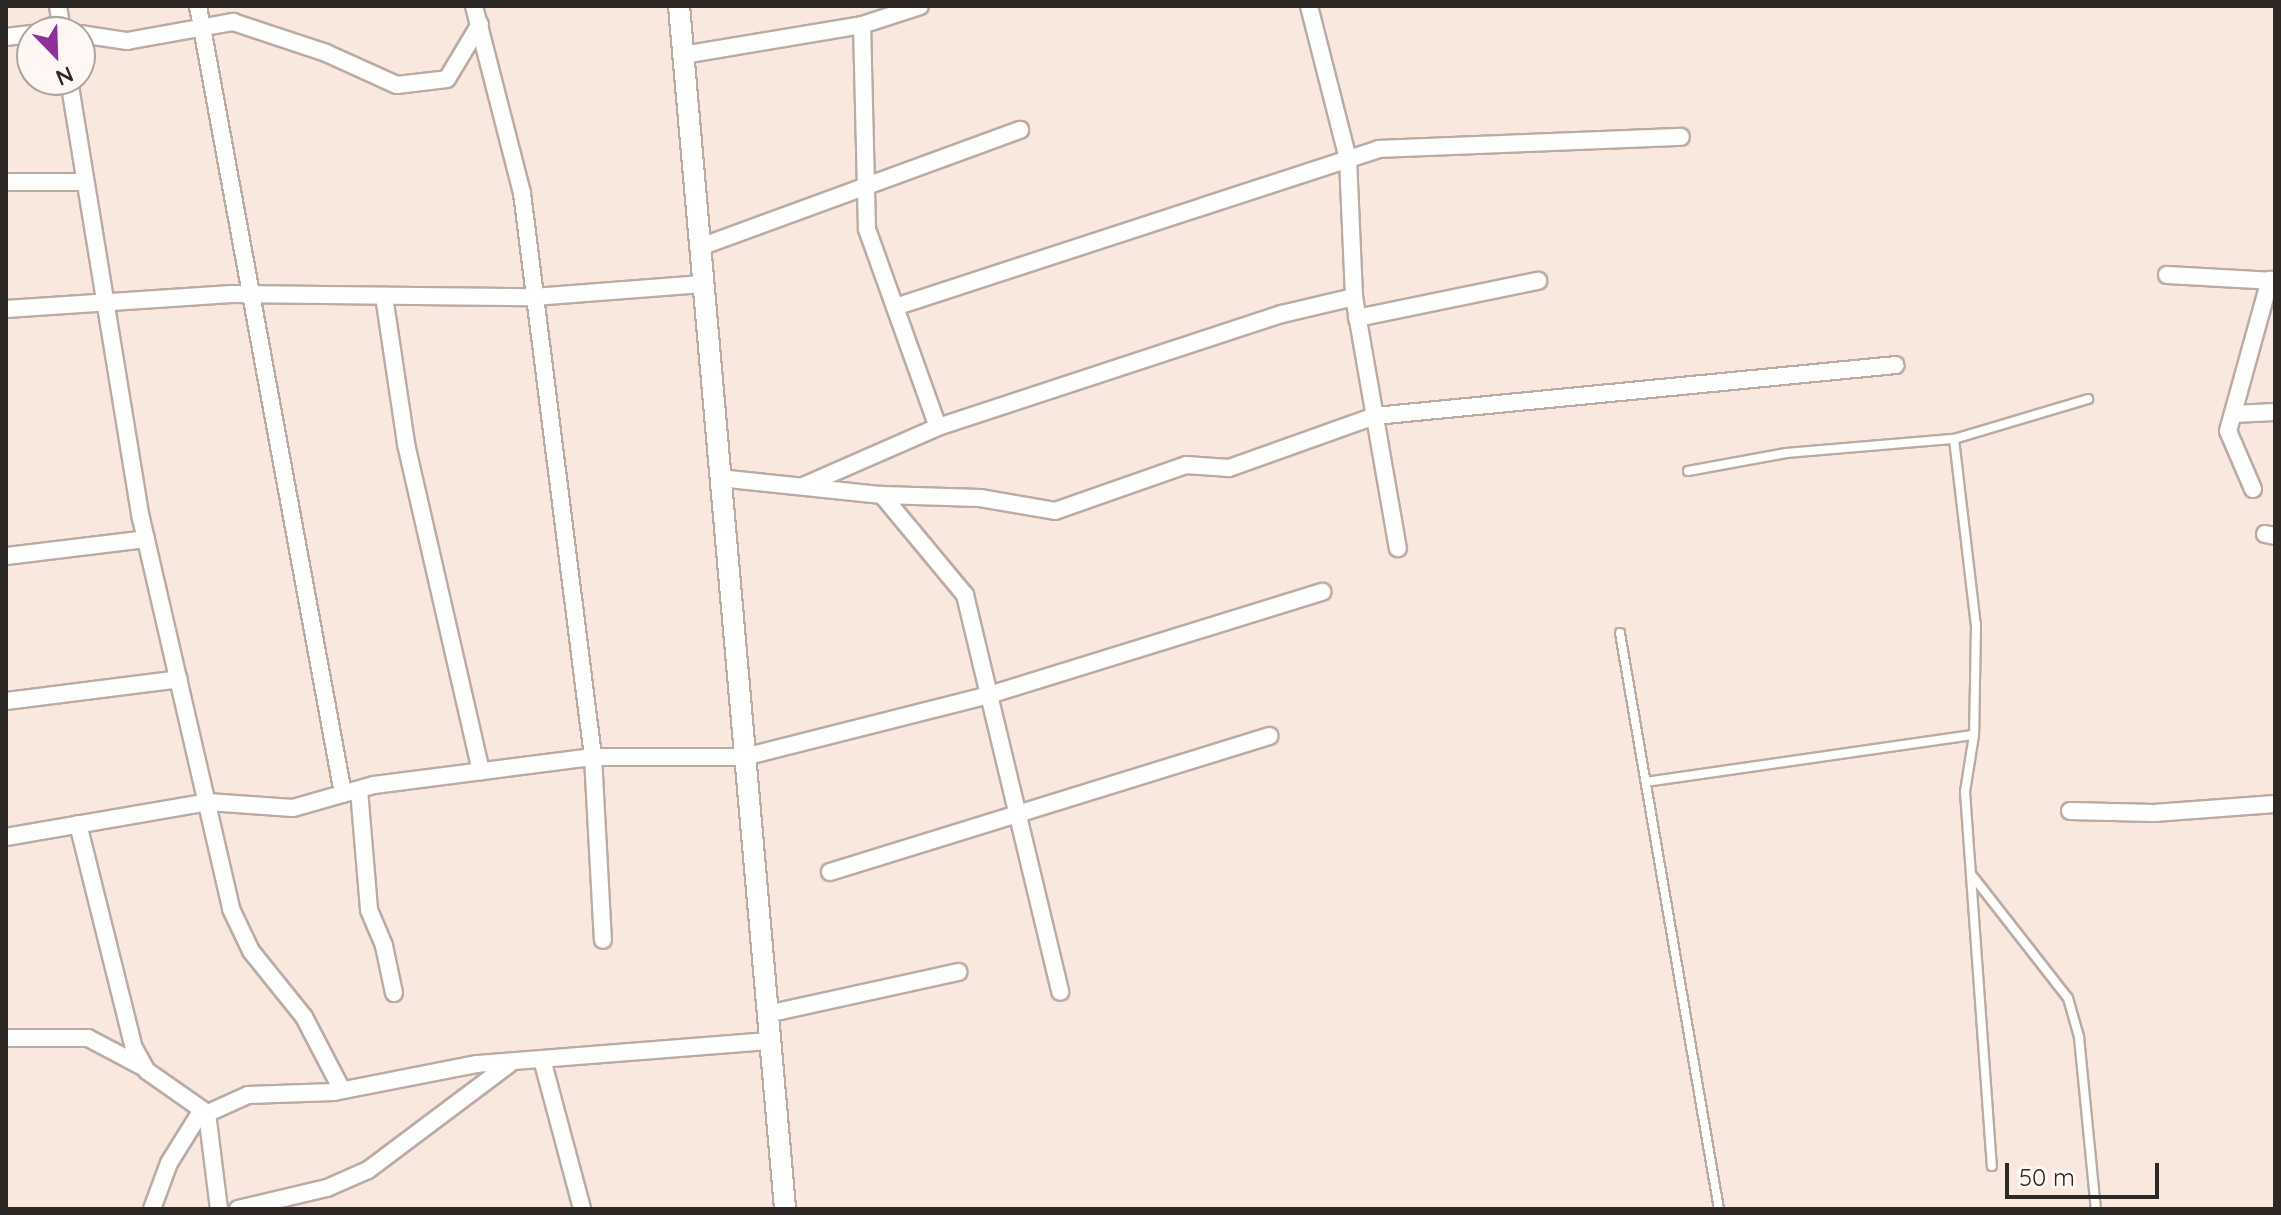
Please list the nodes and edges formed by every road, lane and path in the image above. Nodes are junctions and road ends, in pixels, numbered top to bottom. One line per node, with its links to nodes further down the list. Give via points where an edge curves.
1 (198, 6): 8 (street)
2 (474, 6): 6 (street)
3 (679, 6): 10 (street)
4 (920, 6): 7 (street)
5 (1309, 6): 14 (street)
6 (480, 24): 8 (street, via 447,79 397,85 326,53 233,22); 25 (street, via 522,193)
7 (862, 25): 10 (street); 17 (street)
8 (203, 28): 9 (street, via 127,41); 23 (street)
9 (96, 36)
10 (683, 55): 18 (street)
11 (71, 96): 16 (street)
12 (1020, 130): 17 (street)
13 (1681, 137): 14 (street, via 1379,149)
14 (1348, 159): 26 (street); 28 (street)
15 (6, 182): 16 (street)
16 (84, 182): 27 (street)
17 (868, 185): 18 (street); 28 (street, via 867,229)
18 (700, 247): 22 (street)
19 (2167, 275): 20 (street)
20 (2272, 280): 34 (street)
21 (1538, 281): 30 (street)
22 (703, 284): 25 (street); 39 (street)
23 (253, 294): 24 (street); 27 (street); 57 (street)
24 (384, 296): 25 (street); 55 (street, via 406,444)
25 (534, 297): 53 (street)
26 (1354, 297): 30 (street); 36 (street, via 1282,314)
27 (103, 306): 29 (street); 43 (street)
28 (895, 307): 36 (street)
29 (6, 309)
30 (1357, 318): 35 (street)
31 (1896, 365): 35 (street)
32 (2088, 399): 37 (lane)
33 (2275, 412): 34 (street)
34 (2233, 414): 41 (street, via 2228,431)
35 (1375, 416): 42 (street, via 1229,468 1186,465 1055,511 980,498); 44 (street)
36 (938, 427): 40 (street)
37 (1954, 439): 38 (lane, via 1786,453); 51 (lane, via 1976,625)
38 (1688, 471)
39 (719, 478): 40 (street); 54 (street)
40 (801, 487): 42 (street)
41 (2253, 489)
42 (882, 495): 49 (street, via 965,595)
43 (146, 539): 45 (street); 48 (street)
44 (1398, 548)
45 (6, 556)
46 (1322, 592): 49 (street)
47 (1620, 633): 56 (lane)
48 (179, 679): 50 (street); 58 (street)
49 (989, 695): 54 (street); 61 (street)
50 (6, 701)
51 (1974, 735): 56 (lane); 65 (lane, via 1965,792)
52 (1269, 736): 61 (street)
53 (593, 757): 54 (street); 55 (street); 66 (street)
54 (744, 757): 70 (street)
55 (481, 772): 57 (street)
56 (1646, 782): 84 (lane)
57 (351, 792): 58 (street, via 293,808); 69 (street, via 369,910)
58 (208, 802): 62 (street); 76 (street, via 231,909 251,951 304,1017)
59 (2275, 804): 60 (street, via 2154,813)
60 (2070, 811)
61 (1018, 815): 64 (street); 68 (street)
62 (78, 824): 63 (street); 75 (street, via 122,1007)
63 (6, 837)
64 (830, 872)
65 (1971, 874): 78 (lane); 85 (lane, via 2068,998 2079,1037)
66 (603, 940)
67 (958, 972): 70 (street)
68 (1060, 992)
69 (394, 993)
70 (767, 1014): 72 (street)
71 (6, 1038): 75 (street, via 88,1038)
72 (770, 1041): 73 (street, via 654,1047); 83 (street)
73 (543, 1063): 74 (street); 82 (street)
74 (509, 1064): 76 (street, via 477,1064); 81 (street, via 368,1170 327,1188)
75 (145, 1068): 77 (street)
76 (342, 1090): 77 (street, via 248,1095)
77 (207, 1113): 79 (street, via 197,1118 169,1163); 80 (street)
78 (1992, 1166)
79 (152, 1209)
80 (219, 1209)
81 (238, 1209)
82 (582, 1209)
83 (785, 1209)
84 (1719, 1209)
85 (2096, 1209)

